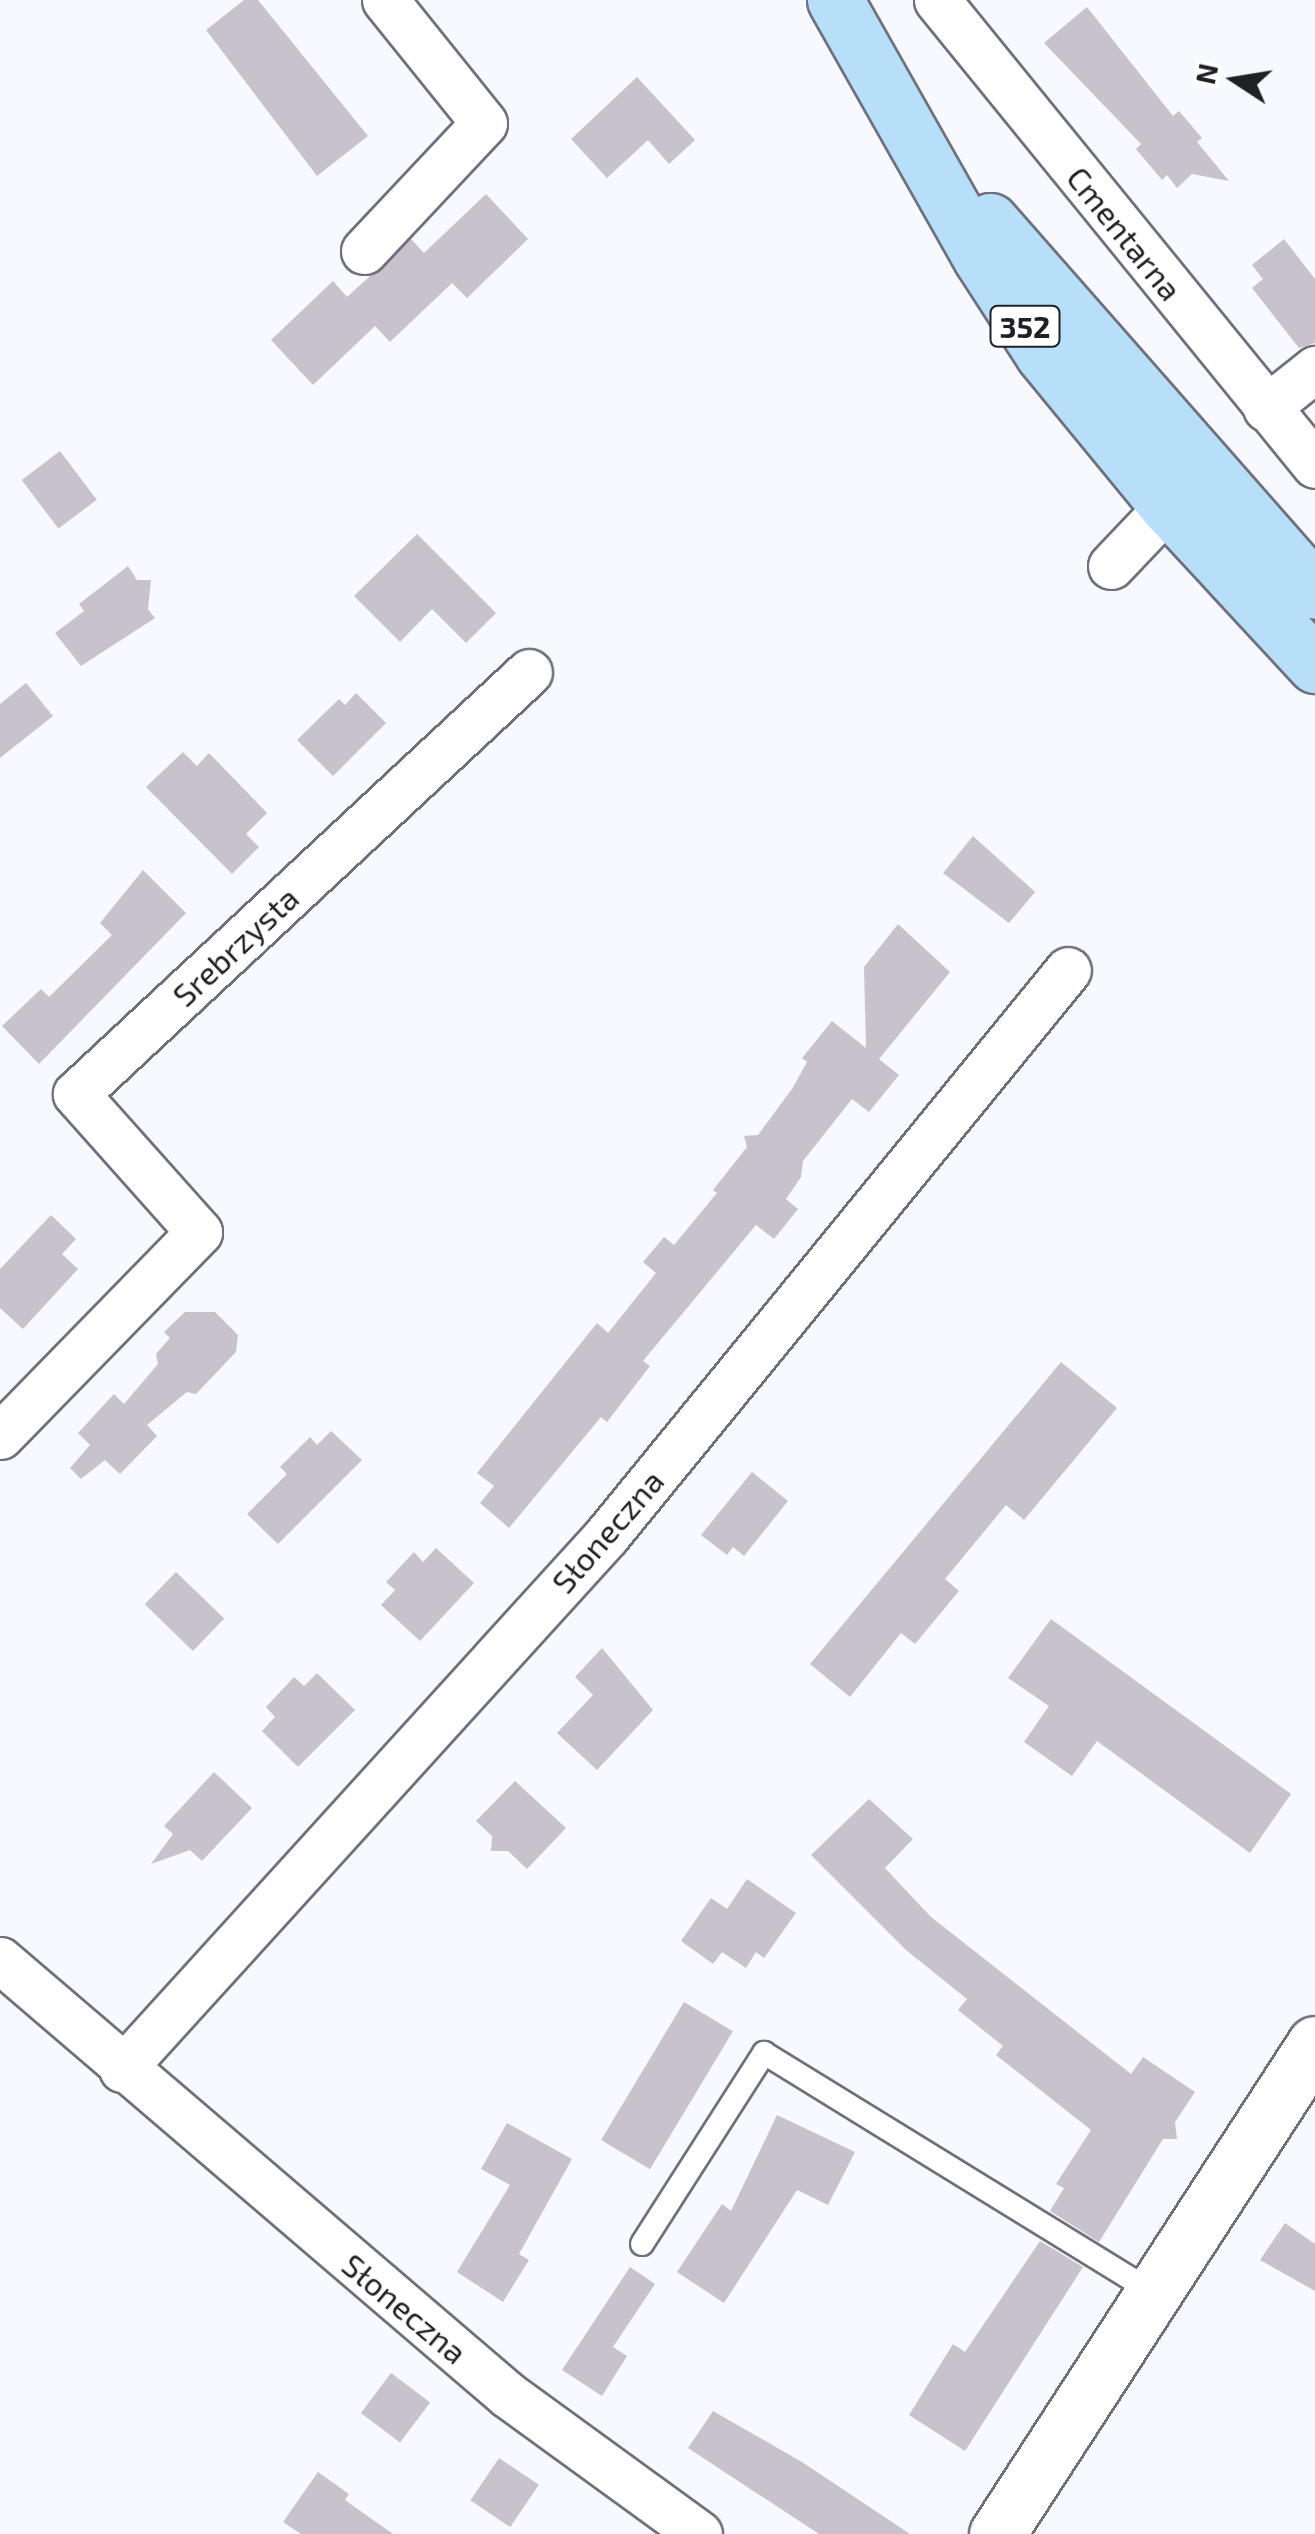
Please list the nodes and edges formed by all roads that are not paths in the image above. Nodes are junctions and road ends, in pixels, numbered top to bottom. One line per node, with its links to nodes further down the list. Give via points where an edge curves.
1 (386, 0): 5 (street, via 484,124)
2 (835, 0): 4 (main road, 352)
3 (937, 0): 7 (street, Cmentarna)
4 (910, 128): 8 (main road, 352); 10 (main road, 352, via 981,258 1044,354)
5 (364, 251)
6 (1315, 369): 7 (street)
7 (1266, 408): 9 (street, Cmentarna)
8 (1179, 439): 10 (street, via 1182,471); 11 (main road, 352)
9 (1315, 464)
10 (1168, 506): 11 (street, via 1204,500); 12 (street); 14 (main road, 352)
11 (1246, 514): 13 (main road, 352)
12 (1112, 566)
13 (1315, 590)
14 (1315, 664)
15 (529, 672): 17 (street, Srebrzysta, via 76,1094 199,1232)
16 (1068, 970): 20 (street, Słoneczna, via 607,1535)
17 (0, 1436)
18 (0, 1960): 20 (street, Słoneczna)
19 (1315, 2044): 22 (street)
20 (122, 2069): 23 (street, Słoneczna, via 508,2395)
21 (642, 2244): 22 (lane, via 764,2053)
22 (1155, 2294): 24 (street)
23 (698, 2534)
24 (997, 2534)

